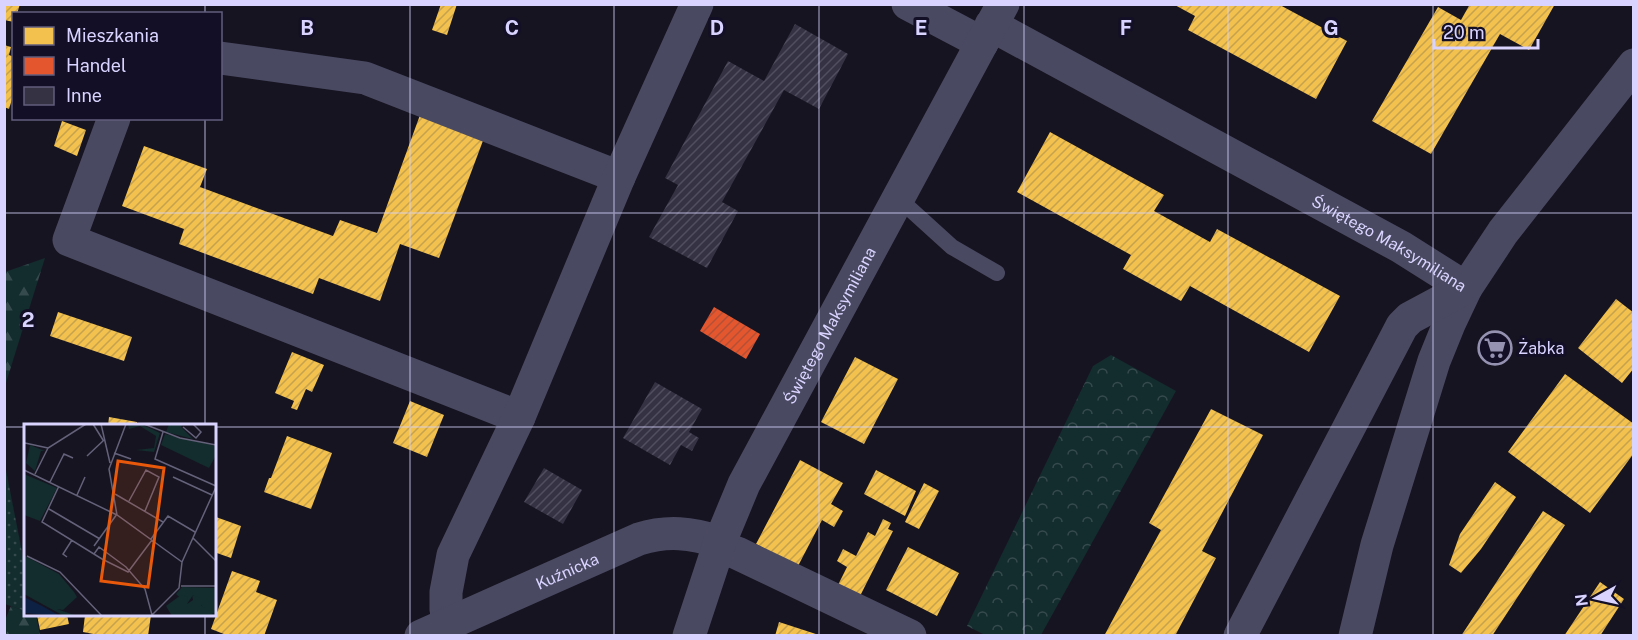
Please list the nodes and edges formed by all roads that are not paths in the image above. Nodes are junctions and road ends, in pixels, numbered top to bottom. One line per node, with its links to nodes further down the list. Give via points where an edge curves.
1 (697, 4): 7 (street)
2 (908, 4): 3 (street)
3 (992, 24): 8 (street, Świętego Maksymiliana); 10 (street, Świętego Maksymiliana, via 1401,247)
4 (222, 58): 7 (street, via 365,78)
5 (1634, 65): 10 (street, via 1503,232)
6 (113, 120): 11 (street, via 69,240)
7 (619, 177): 11 (street)
8 (898, 198): 9 (lane, via 952,247); 12 (street, Świętego Maksymiliana, via 755,462)
9 (997, 273)
10 (1466, 288): 16 (street, via 1402,326); 17 (street, Świętego Maksymiliana, via 1434,361 1377,546)
11 (519, 417): 13 (street, via 453,555 446,609)
12 (719, 545): 13 (street, Kuźnicka, via 704,537 672,532 647,536); 14 (street, Świętego Maksymiliana); 15 (street, Kuźnicka)
13 (435, 629)
14 (689, 636)
15 (910, 636)
16 (1240, 636)
17 (1355, 636)

